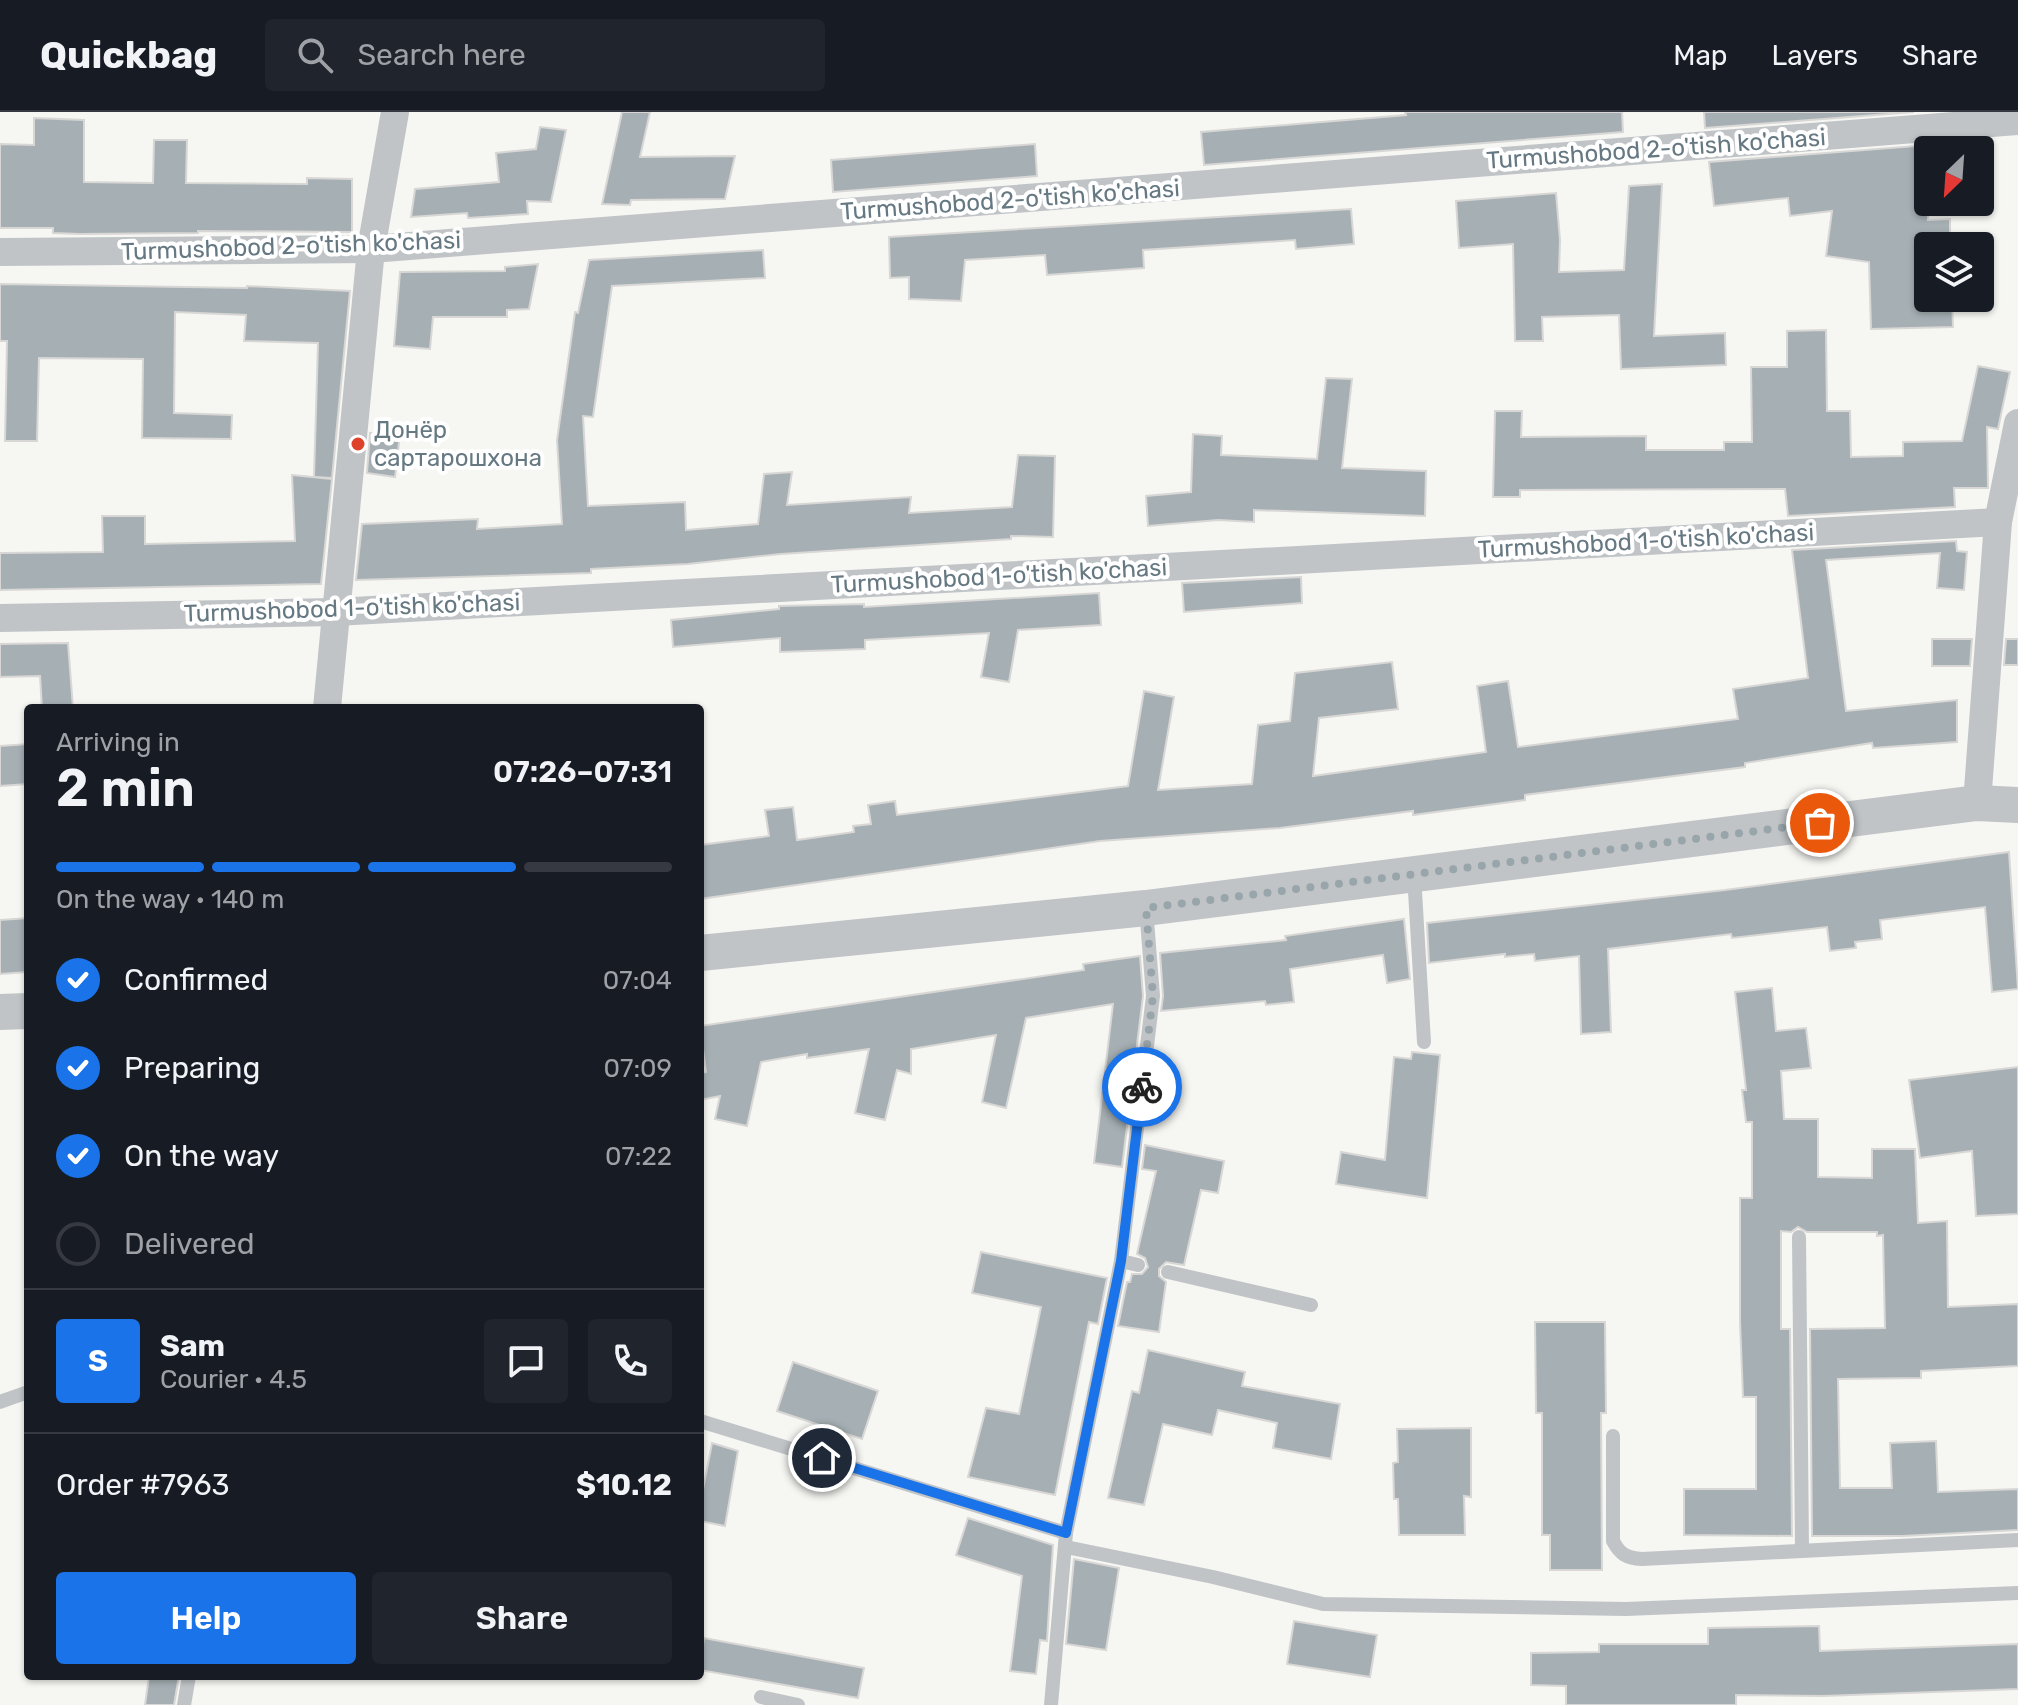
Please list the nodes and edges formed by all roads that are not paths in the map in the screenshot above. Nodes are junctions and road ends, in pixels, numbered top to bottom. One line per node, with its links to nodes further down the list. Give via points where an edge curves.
1 (395, 112): 3 (street)
2 (2018, 121): 3 (street, Turmushobod 2-o'tish ko'chasi)
3 (371, 249): 4 (street, Turmushobod 2-o'tish ko'chasi); 7 (street)
4 (0, 252)
5 (2018, 423): 6 (street)
6 (1998, 522): 7 (street, Turmushobod 1-o'tish ko'chasi); 10 (street)
7 (335, 612): 8 (street, Turmushobod 1-o'tish ko'chasi); 9 (street)
8 (0, 618)
9 (327, 704)
10 (1977, 803): 11 (street); 12 (street)
11 (2018, 805)
12 (1413, 874): 13 (street); 17 (lane)
13 (1146, 908): 14 (street); 19 (lane, via 1153,996)
14 (704, 953)
15 (24, 1011): 16 (street)
16 (0, 1012)
17 (1424, 1042)
18 (1799, 1237): 29 (lane)
19 (1121, 1261): 20 (lane); 27 (lane)
20 (1138, 1265)
21 (1168, 1272): 22 (lane)
22 (1311, 1305)
23 (24, 1393): 24 (lane)
24 (0, 1402)
25 (704, 1422): 27 (lane)
26 (1613, 1436): 29 (lane, via 1613,1541 1620,1553 1642,1559)
27 (1066, 1540): 30 (lane, via 1323,1604 1626,1609); 35 (lane)
28 (2018, 1540): 29 (lane)
29 (1802, 1549)
30 (2018, 1593)
31 (188, 1680): 33 (lane)
32 (761, 1697): 34 (lane)
33 (184, 1705)
34 (798, 1705)
35 (1051, 1705)

